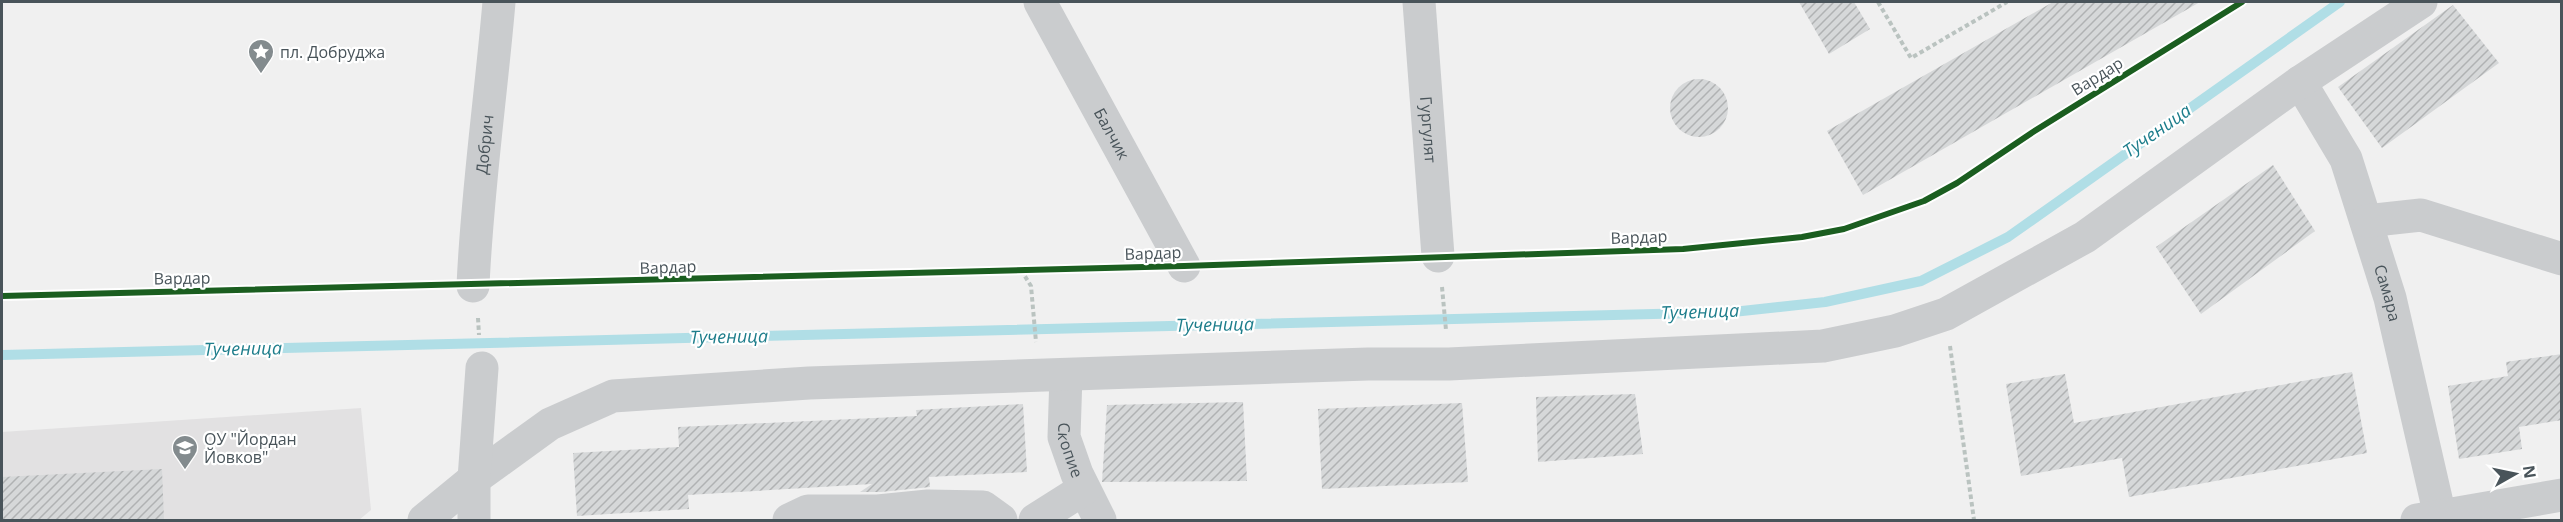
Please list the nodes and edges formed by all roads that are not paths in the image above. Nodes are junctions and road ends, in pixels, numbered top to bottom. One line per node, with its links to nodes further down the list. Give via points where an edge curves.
1 (499, 2): 10 (street, Добрич)
2 (1041, 2): 8 (street, Балчик)
3 (1419, 2): 9 (street, Гургулят)
4 (2421, 2): 5 (street)
5 (2300, 82): 6 (street, Самара, via 2346,159); 12 (street, via 2085,237 1946,314 1895,331 1823,346 1449,364)
6 (2366, 221): 7 (street, via 2421,215); 16 (street, Самара, via 2390,298)
7 (2562, 259)
8 (1184, 266)
9 (1439, 266)
10 (473, 286)
11 (482, 368): 13 (street)
12 (1066, 375): 13 (street, via 809,383 613,396 550,424); 14 (street, Скопие, via 1064,437)
13 (474, 479): 17 (street); 18 (street)
14 (1084, 489): 21 (street); 22 (street, Скопие)
15 (2562, 495): 16 (street)
16 (2429, 518)
17 (424, 520)
18 (474, 520)
19 (789, 520): 20 (street, via 808,512 928,506 983,507)
20 (1000, 520)
21 (1035, 520)
22 (1100, 520)

